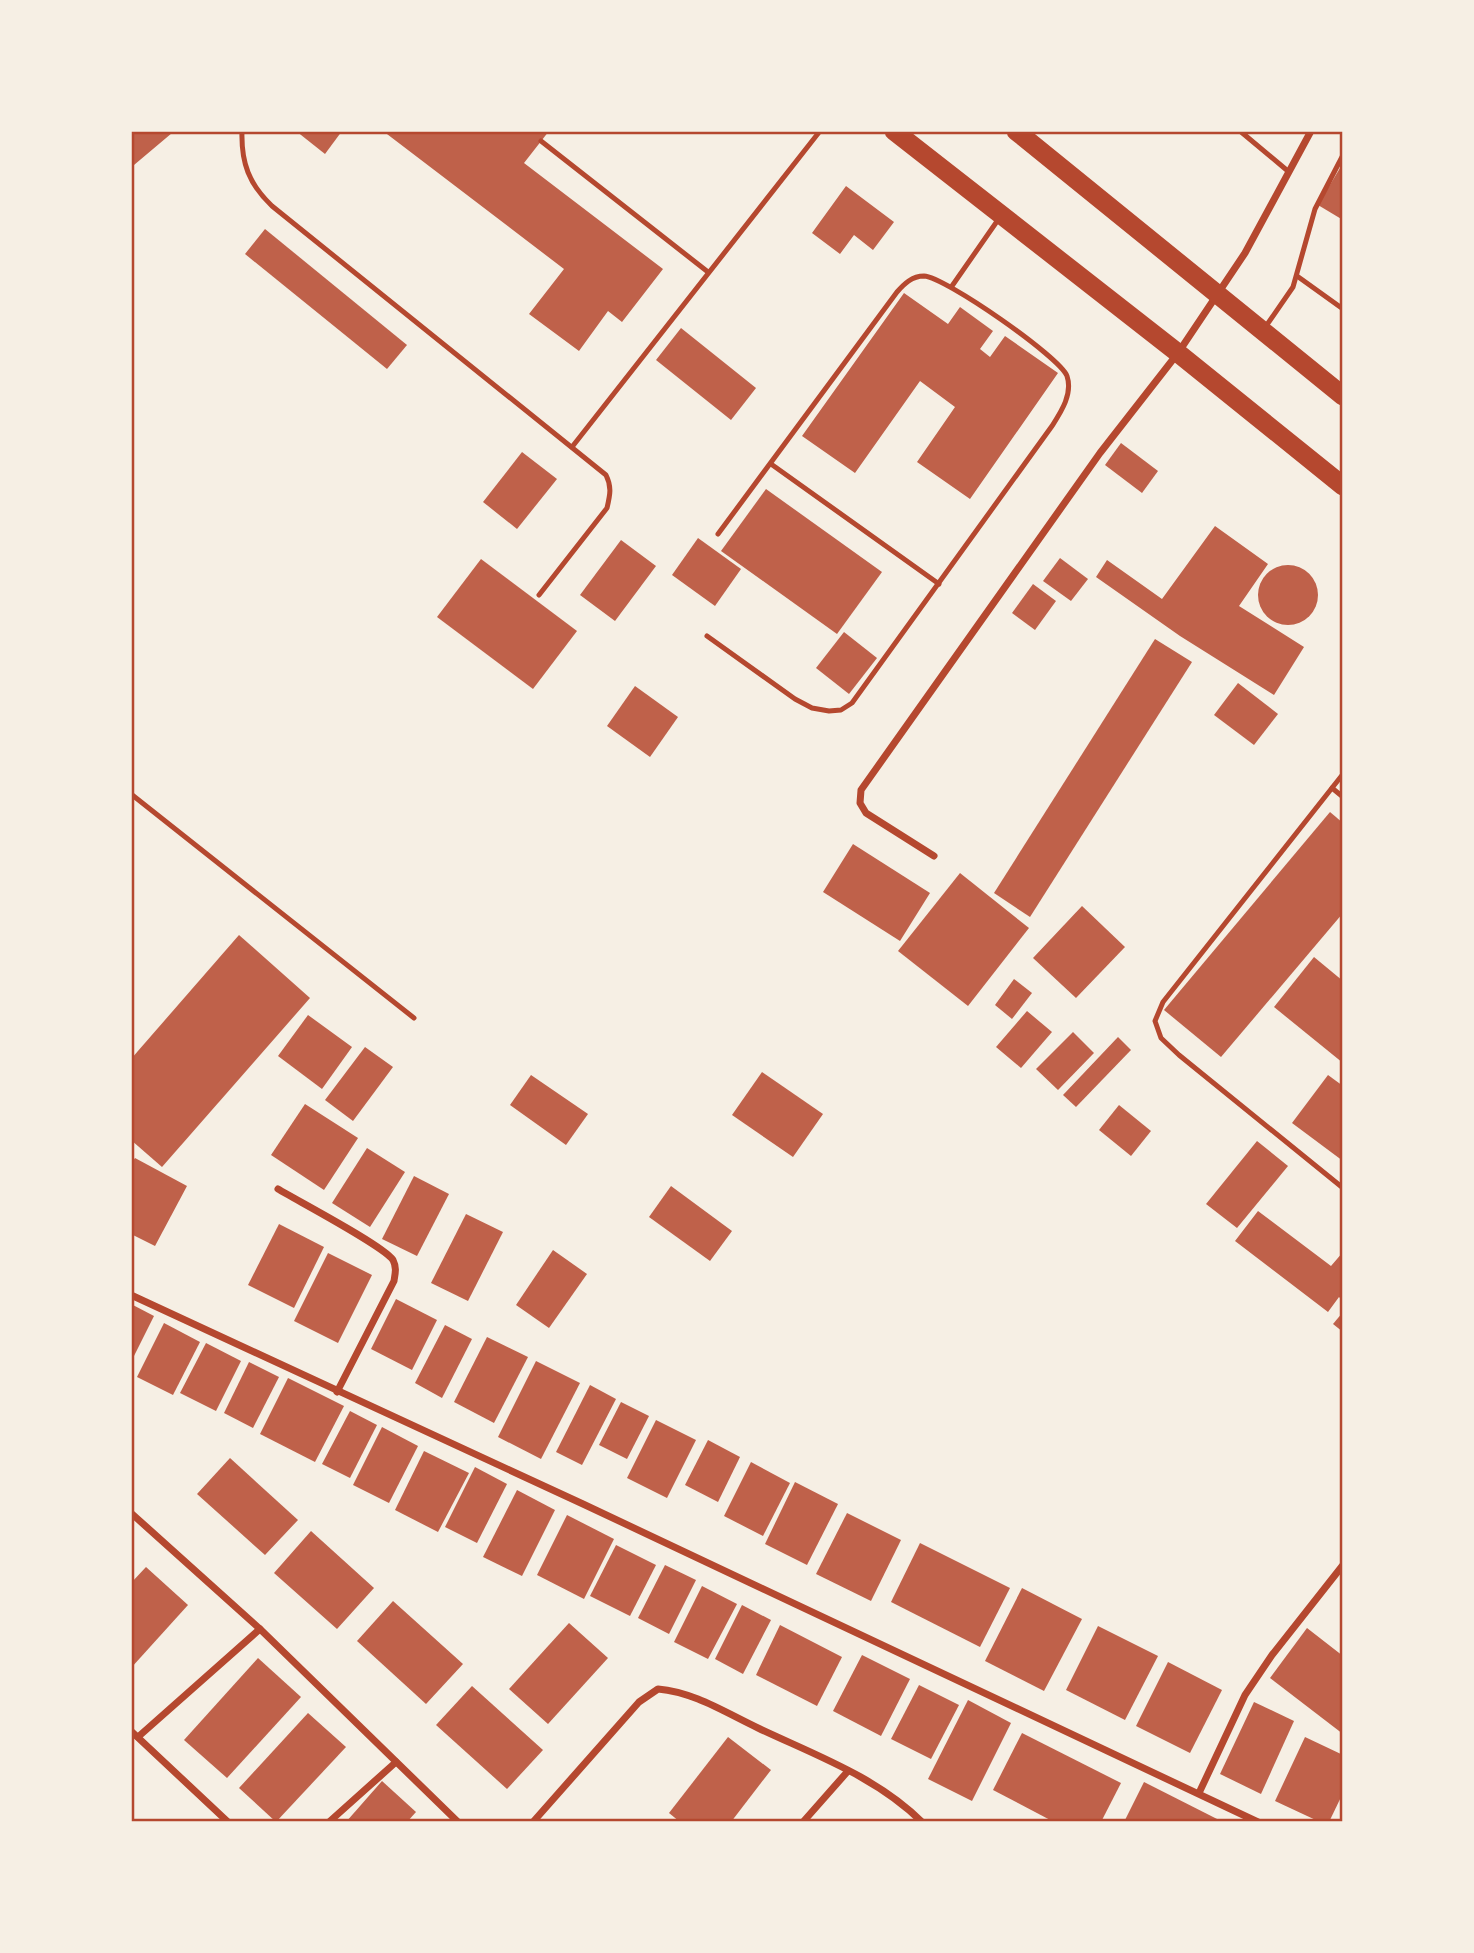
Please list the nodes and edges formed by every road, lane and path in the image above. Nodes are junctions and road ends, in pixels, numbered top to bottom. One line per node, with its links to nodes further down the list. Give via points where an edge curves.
1 (242, 131): 19 (lane, via 248,178 272,206)
2 (820, 131): 11 (lane)
3 (894, 131): 10 (highway)
4 (1016, 131): 14 (highway)
5 (1240, 131): 9 (lane)
6 (1311, 131): 9 (street)
7 (541, 141): 11 (lane)
8 (1343, 155): 12 (lane, via 1315,209)
9 (1289, 172): 14 (street, via 1245,253)
10 (1002, 215): 13 (lane); 17 (highway)
11 (708, 272): 19 (lane)
12 (1297, 276): 15 (lane); 16 (lane)
13 (951, 286): 20 (lane, via 925,276 902,286); 23 (lane, via 1056,361 1068,382 1058,417)
14 (1216, 294): 16 (highway); 17 (street)
15 (1343, 309)
16 (1263, 331): 18 (highway)
17 (1178, 353): 21 (highway); 30 (street, via 1100,453 861,790 860,803 866,813)
18 (1343, 396)
19 (572, 447): 24 (lane, via 606,475 611,495 607,508)
20 (771, 464): 22 (lane); 23 (lane)
21 (1343, 486)
22 (718, 534)
23 (939, 584): 25 (lane, via 861,693 842,709 813,708 795,699)
24 (539, 595)
25 (707, 636)
26 (1343, 774): 27 (lane)
27 (1332, 788): 29 (lane); 32 (lane, via 1163,1002 1155,1021 1161,1038 1179,1055)
28 (131, 794): 31 (lane)
29 (1343, 797)
30 (934, 856)
31 (414, 1018)
32 (1343, 1188)
33 (278, 1189): 35 (street, via 376,1246 392,1259 396,1269)
34 (131, 1295): 35 (street)
35 (337, 1392): 43 (street)
36 (131, 1513): 38 (street)
37 (1343, 1565): 43 (street, via 1245,1695)
38 (260, 1629): 40 (street); 41 (street)
39 (131, 1731): 40 (street)
40 (138, 1737): 44 (street)
41 (396, 1762): 45 (street); 46 (street)
42 (848, 1771): 47 (street, via 690,1696 658,1689 639,1702); 48 (street); 49 (street, via 877,1786)
43 (1199, 1793): 50 (street)
44 (228, 1822)
45 (329, 1822)
46 (458, 1822)
47 (533, 1822)
48 (803, 1822)
49 (922, 1822)
50 (1258, 1822)

